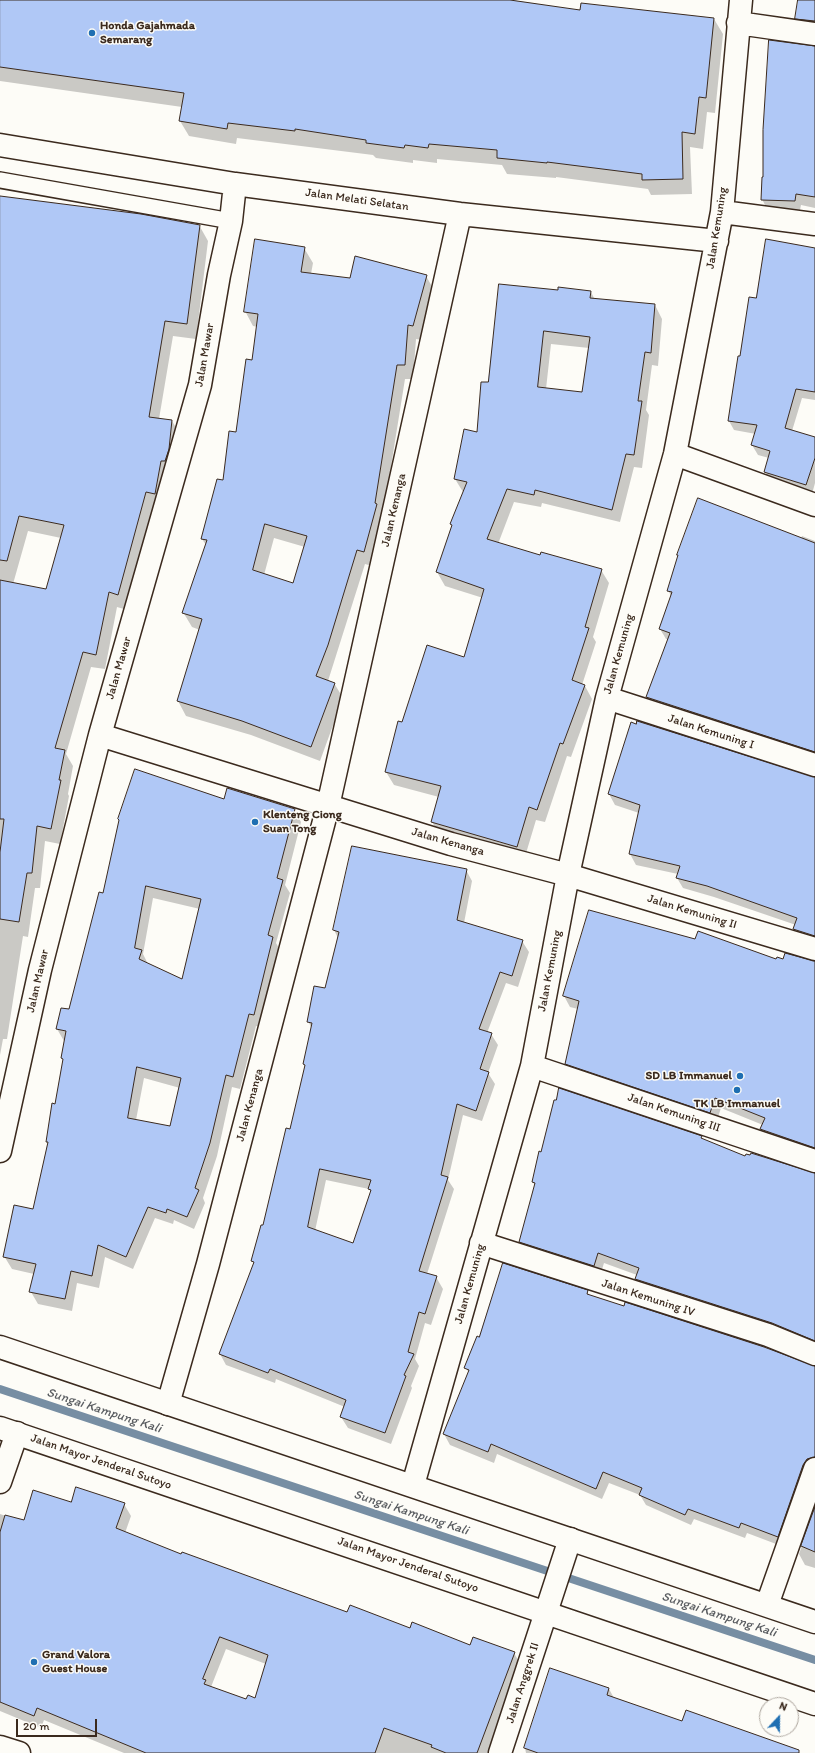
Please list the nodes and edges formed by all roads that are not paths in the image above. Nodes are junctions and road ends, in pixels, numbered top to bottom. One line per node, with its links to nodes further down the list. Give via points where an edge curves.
1 (741, 0): 2 (street, Jalan Kemuning)
2 (738, 23): 3 (street); 7 (street, Jalan Kemuning)
3 (815, 34)
4 (0, 145): 6 (street, Jalan Melati Selatan)
5 (0, 180): 9 (lane)
6 (235, 184): 8 (street, Jalan Melati Selatan); 9 (street, Jalan Mawar)
7 (722, 212): 10 (street); 11 (street, Jalan Kemuning)
8 (460, 214): 11 (street, Jalan Melati Selatan); 17 (street, Jalan Kenanga)
9 (231, 221): 15 (street, Jalan Mawar, via 200,386)
10 (815, 224)
11 (717, 241): 12 (street, Jalan Kemuning)
12 (675, 454): 13 (street); 14 (street, Jalan Kemuning)
13 (815, 505)
14 (607, 698): 16 (street, Jalan Kemuning I); 18 (street, Jalan Kemuning)
15 (100, 736): 17 (street, Jalan Kenanga); 21 (street, Jalan Mawar, via 40,970)
16 (815, 765)
17 (328, 806): 18 (street, Jalan Kenanga, via 451,844); 26 (street, Jalan Kenanga, via 208,1264)
18 (568, 875): 19 (street, Jalan Kemuning II); 20 (street, Jalan Kemuning)
19 (815, 949)
20 (532, 1066): 22 (street, Jalan Kemuning III); 23 (street, Jalan Kemuning)
21 (0, 1151)
22 (815, 1161)
23 (481, 1243): 25 (street, Jalan Kemuning IV, via 768,1335); 30 (street, Jalan Kemuning)
24 (0, 1347): 26 (street)
25 (815, 1354)
26 (168, 1404): 30 (street)
27 (8, 1431): 29 (street); 33 (street, Jalan Mayor Jenderal Sutoyo)
28 (815, 1469): 32 (street)
29 (0, 1482)
30 (413, 1484): 31 (street)
31 (568, 1545): 32 (street); 33 (street, Jalan Anggrek II)
32 (766, 1605): 34 (street)
33 (547, 1607): 35 (street, Jalan Mayor Jenderal Sutoyo); 38 (street, Jalan Anggrek II)
34 (815, 1622)
35 (815, 1704)
36 (0, 1747): 37 (street)
37 (19, 1753)
38 (500, 1753)

